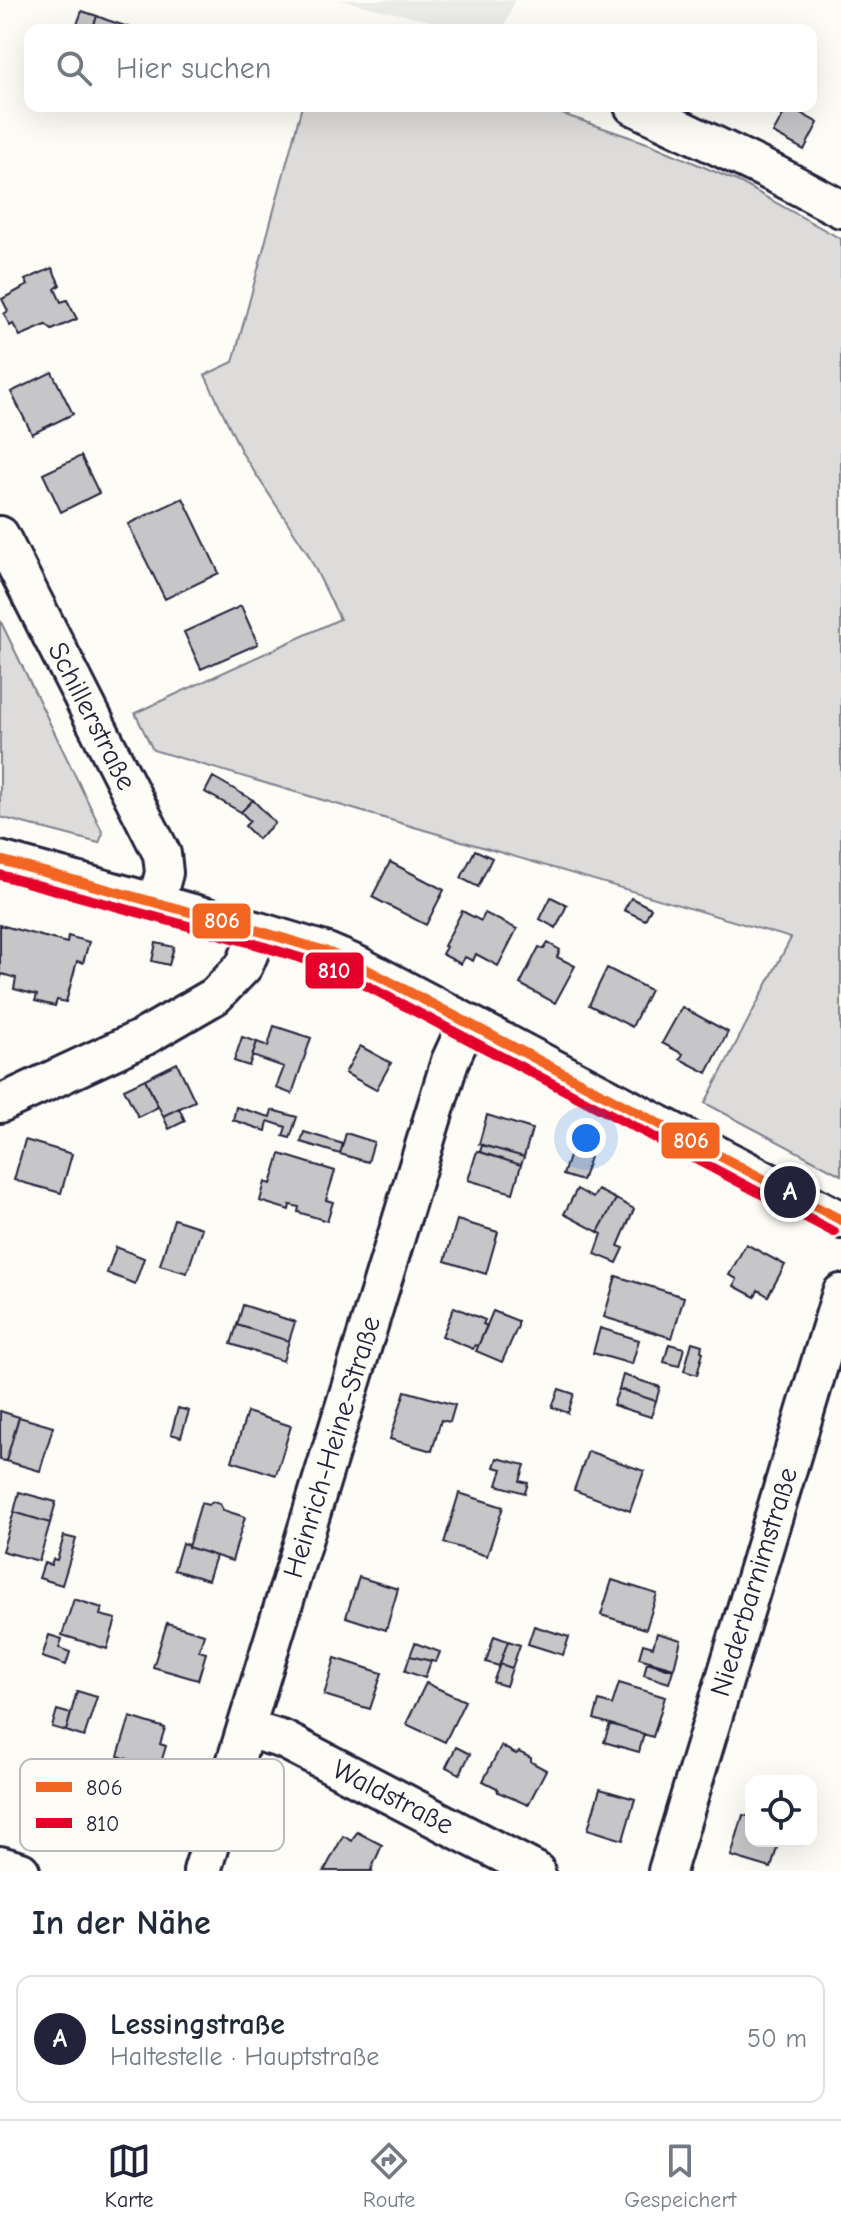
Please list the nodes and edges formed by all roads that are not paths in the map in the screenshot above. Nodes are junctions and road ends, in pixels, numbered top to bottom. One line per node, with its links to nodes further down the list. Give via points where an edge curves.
1 (646, 112): 2 (street)
2 (841, 209)
3 (0, 535): 5 (street, Schillerstraße, via 162,854 164,873)
4 (0, 860): 5 (street)
5 (156, 902): 6 (street)
6 (259, 931): 7 (street, via 358,965); 8 (street, via 244,966 215,996 144,1037)
7 (467, 1024): 9 (street); 11 (street, Heinrich-Heine-Straße, via 450,1061)
8 (0, 1104)
9 (841, 1220)
10 (841, 1293): 18 (street, Niederbarnimstraße)
11 (247, 1729): 12 (street, Heinrich-Heine-Straße); 17 (street, Waldstraße, via 284,1740)
12 (237, 1759)
13 (208, 1851): 16 (street, Heinrich-Heine-Straße)
14 (0, 1865): 15 (street)
15 (21, 1871)
16 (202, 1871)
17 (536, 1871)
18 (667, 1871)

